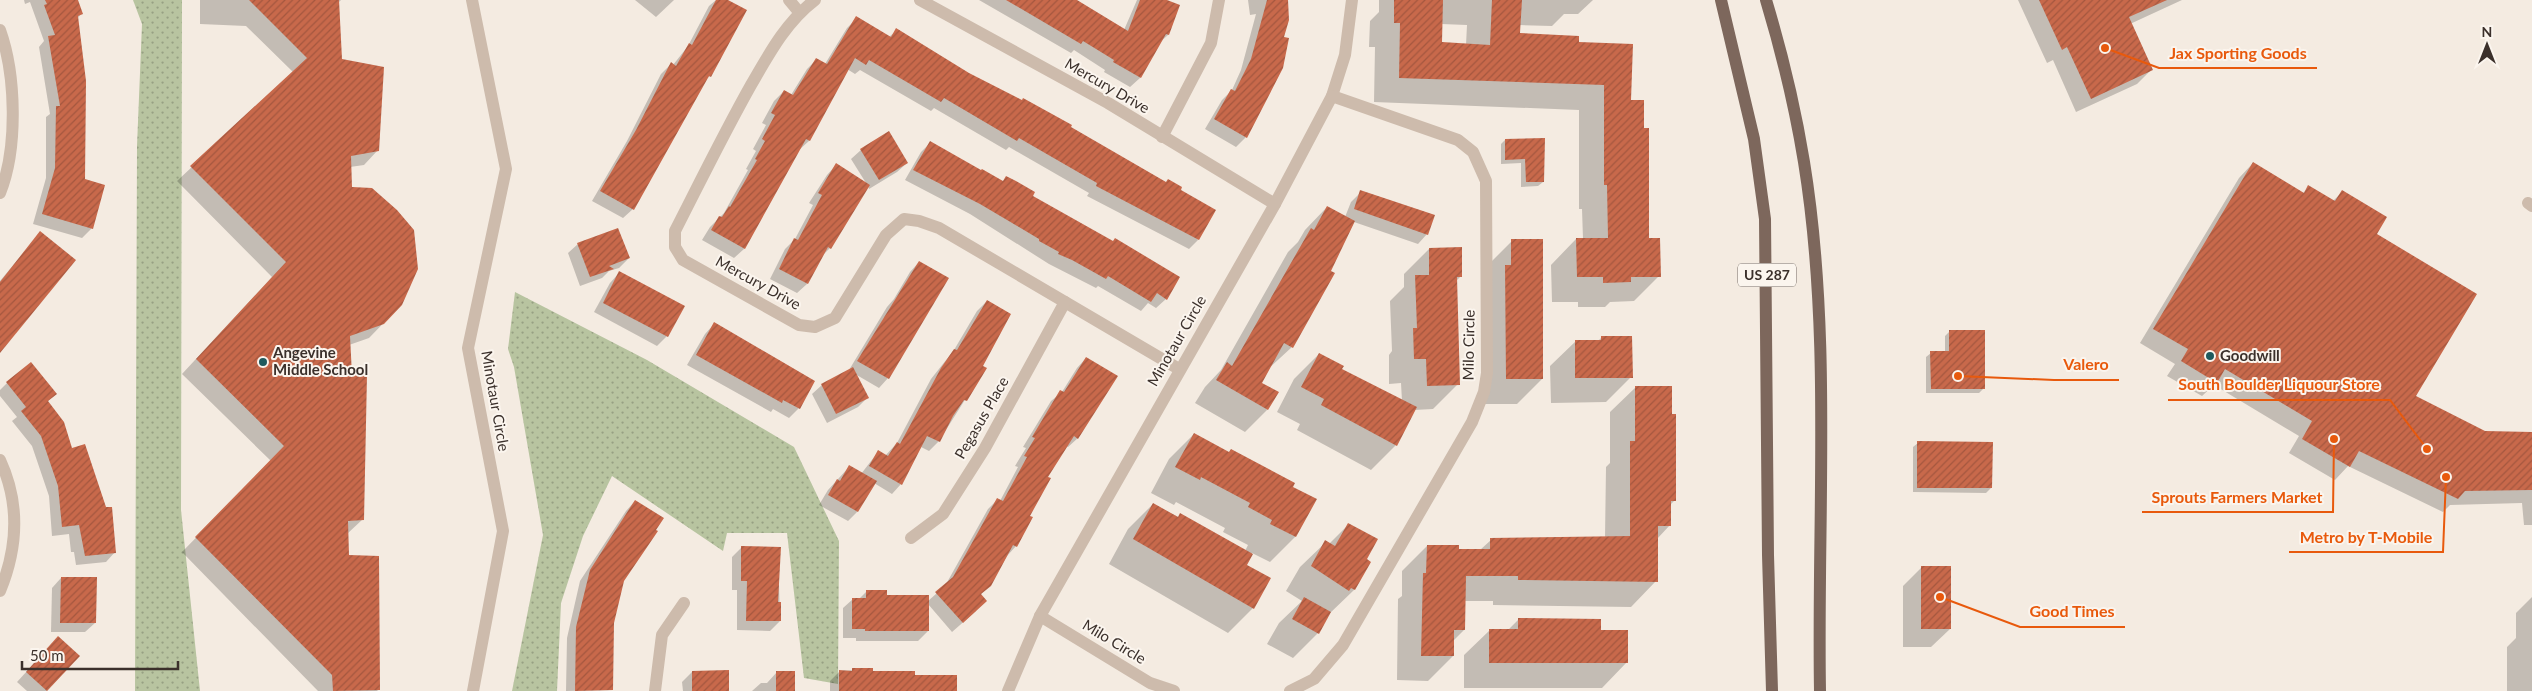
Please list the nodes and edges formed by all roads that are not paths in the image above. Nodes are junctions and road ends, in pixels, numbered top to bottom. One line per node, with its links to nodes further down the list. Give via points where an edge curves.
1 (472, 0): 22 (street, Minotaur Circle, via 506,169 468,348 503,531)
2 (789, 0): 9 (street)
3 (814, 0): 9 (street, Mercury Drive)
4 (920, 0): 12 (street, Mercury Drive, via 1108,103)
5 (1219, 0): 12 (street, via 1211,43)
6 (1352, 0): 11 (street, Minotaur Circle, via 1345,56)
7 (1721, 0): 27 (main road, US 287, via 1754,138 1765,219)
8 (1766, 0): 28 (main road, US 287, via 1780,47 1804,163 1815,272 1820,340)
9 (800, 12): 15 (street, Mercury Drive, via 774,46 675,231 675,247 683,260 800,325 815,327 835,318 886,235 904,219 939,228)
10 (0, 30): 13 (street, via 11,84 14,131 7,176)
11 (1332, 96): 14 (street, Minotaur Circle); 26 (street, Milo Circle, via 1458,140 1473,152 1486,181 1487,373 1484,392 1472,422 1343,645 1314,679)
12 (1162, 138): 14 (street, Mercury Drive)
13 (0, 193)
14 (1275, 204): 16 (street, Minotaur Circle)
15 (1065, 302): 16 (street, Mercury Drive); 18 (street, Pegasus Place, via 944,514)
16 (1179, 369): 21 (street, Minotaur Circle)
17 (0, 460): 19 (street, via 15,506 10,565)
18 (911, 538)
19 (0, 591)
20 (684, 603): 23 (street, via 662,635)
21 (1040, 616): 24 (street, Minotaur Circle); 25 (street, Milo Circle, via 1150,683)
22 (473, 691)
23 (655, 691)
24 (1008, 691)
25 (1174, 691)
26 (1290, 691)
27 (1772, 691)
28 (1820, 691)

